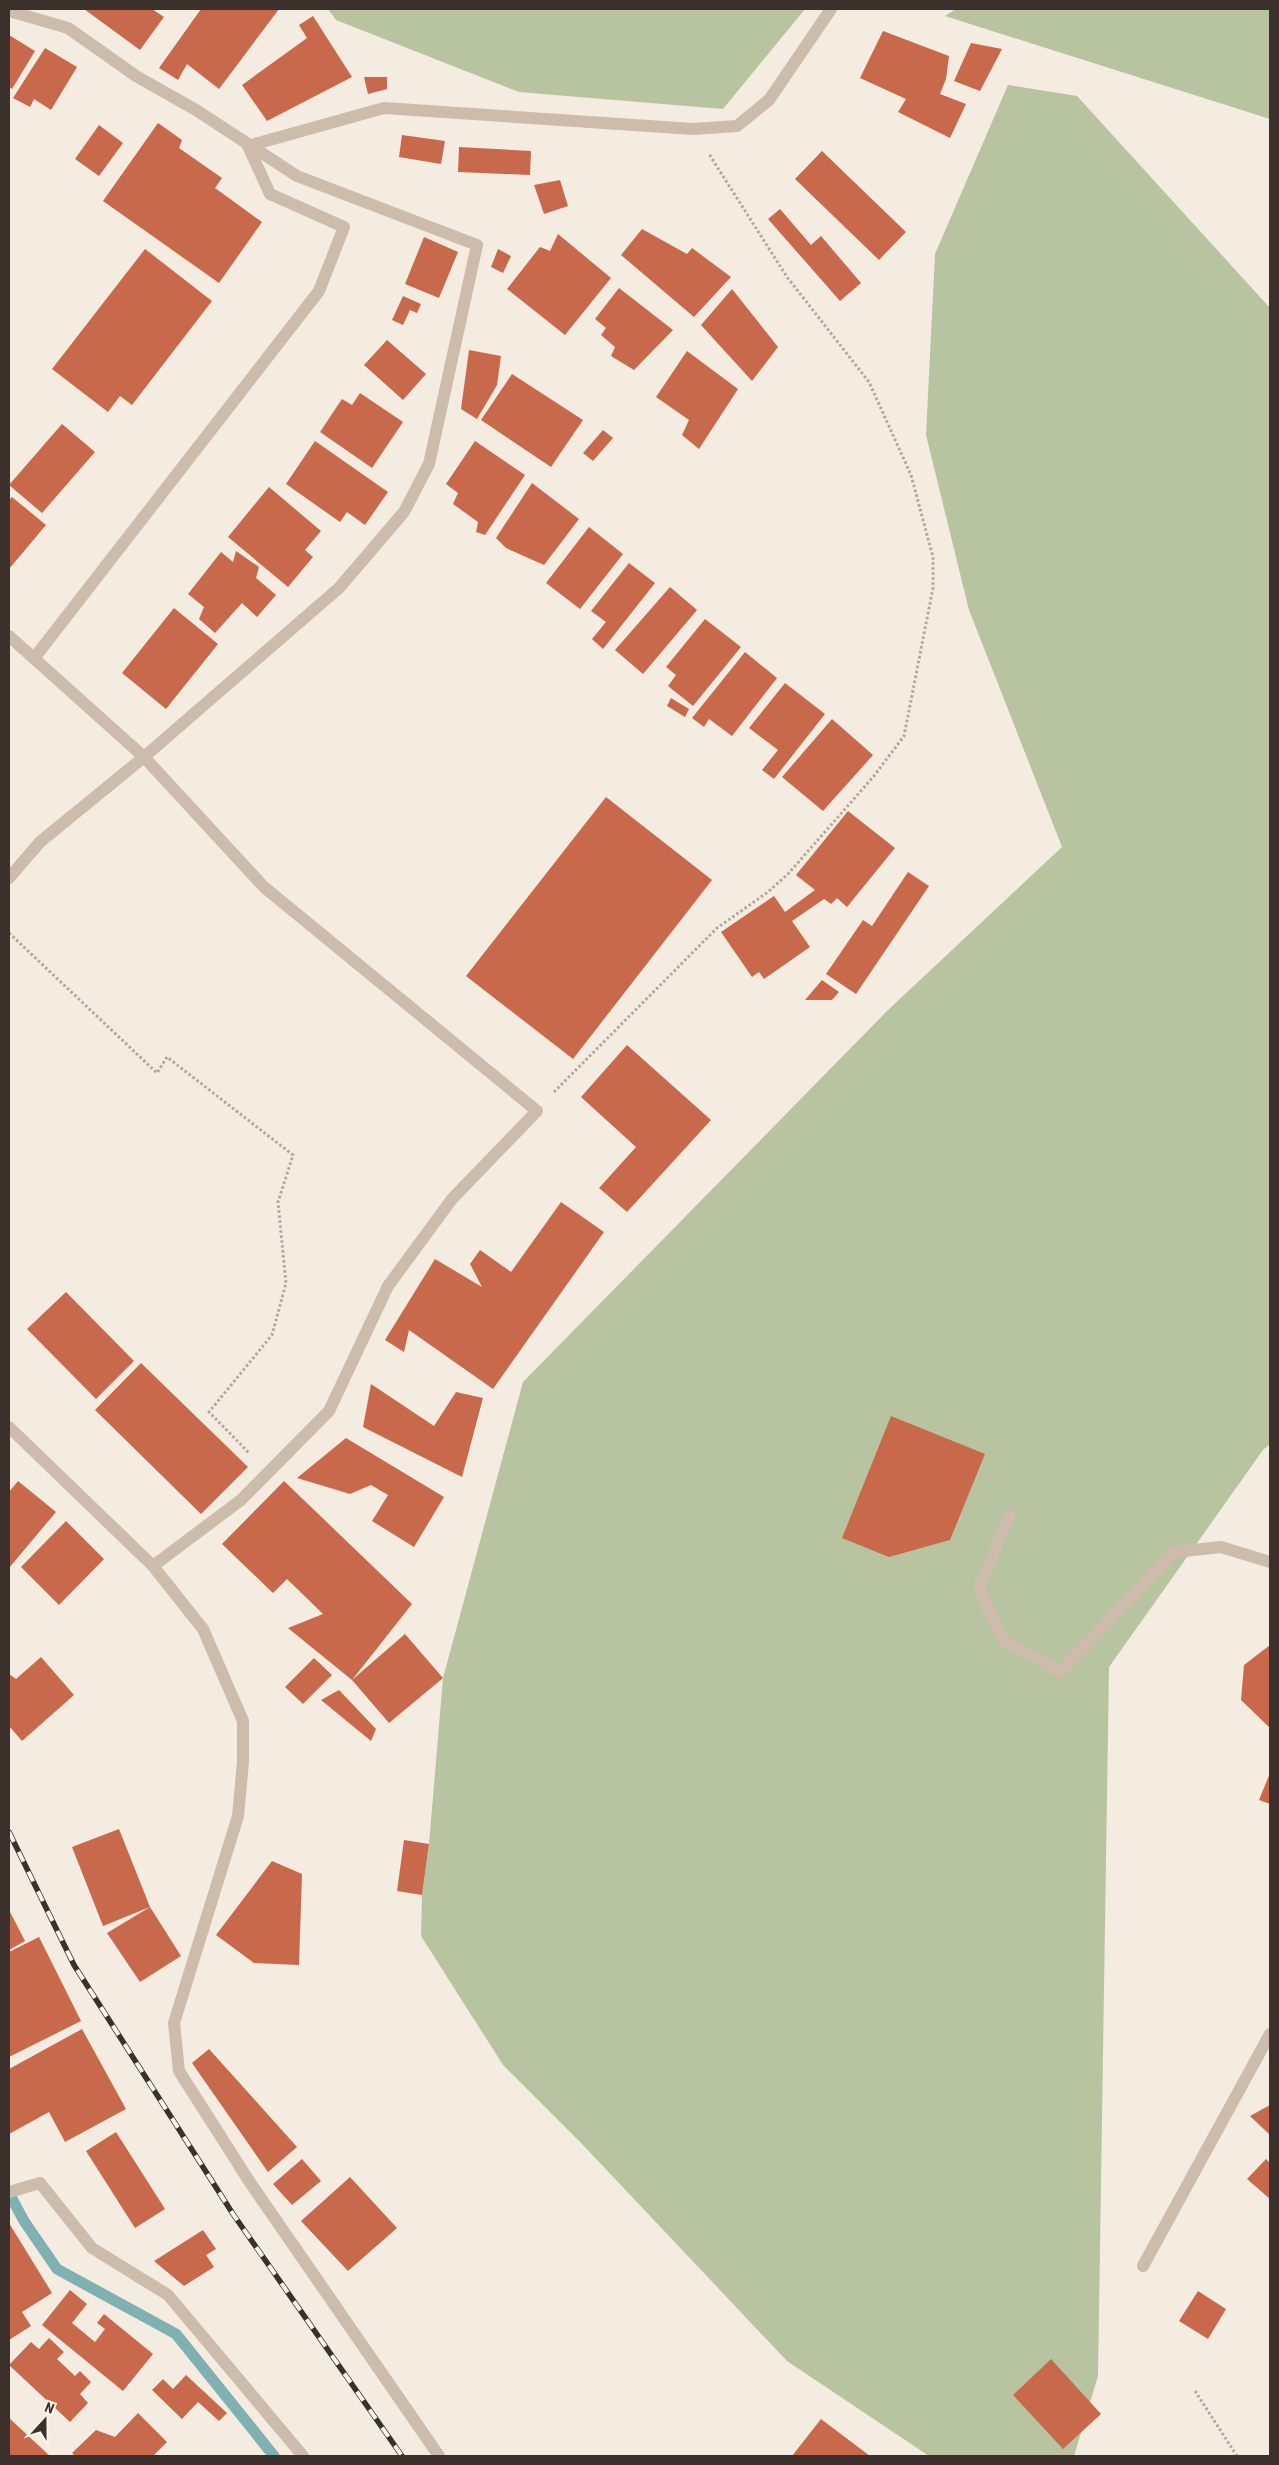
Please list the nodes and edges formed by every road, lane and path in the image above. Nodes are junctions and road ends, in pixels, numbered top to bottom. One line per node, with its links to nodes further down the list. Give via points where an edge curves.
1 (830, 9): 3 (street, via 769,100 737,126)
2 (9, 11): 4 (street, via 68,28 136,76 196,110)
3 (693, 129): 4 (street, via 384,108); 10 (path, via 787,277 869,382 911,475 934,557 933,588 904,736 874,776 788,874 717,928)
4 (248, 146): 6 (street, via 270,194 344,227 319,291); 7 (street, via 298,176 476,245 429,464 404,512 339,588)
5 (9, 636): 6 (street)
6 (35, 657): 7 (street)
7 (144, 756): 8 (street, via 40,842); 10 (street, via 264,887)
8 (9, 878)
9 (9, 933): 12 (path, via 157,1073 167,1057 293,1155 278,1202 286,1283 272,1335 210,1412)
10 (537, 1111): 12 (street, via 452,1199 388,1286 329,1410)
11 (9, 1426): 15 (street)
12 (268, 1472): 15 (street, via 241,1500)
13 (1010, 1516): 14 (street, via 979,1587 1003,1640 1060,1672 1174,1552 1221,1547)
14 (1270, 1562)
15 (153, 1566): 21 (street, via 203,1629 243,1721 238,1816 174,2023 179,2070 251,2184)
16 (1270, 2034): 18 (street)
17 (9, 2192): 20 (street, via 40,2183 92,2248 168,2295)
18 (1143, 2266)
19 (1195, 2391): 22 (path)
20 (303, 2456)
21 (439, 2456)
22 (1237, 2456)

